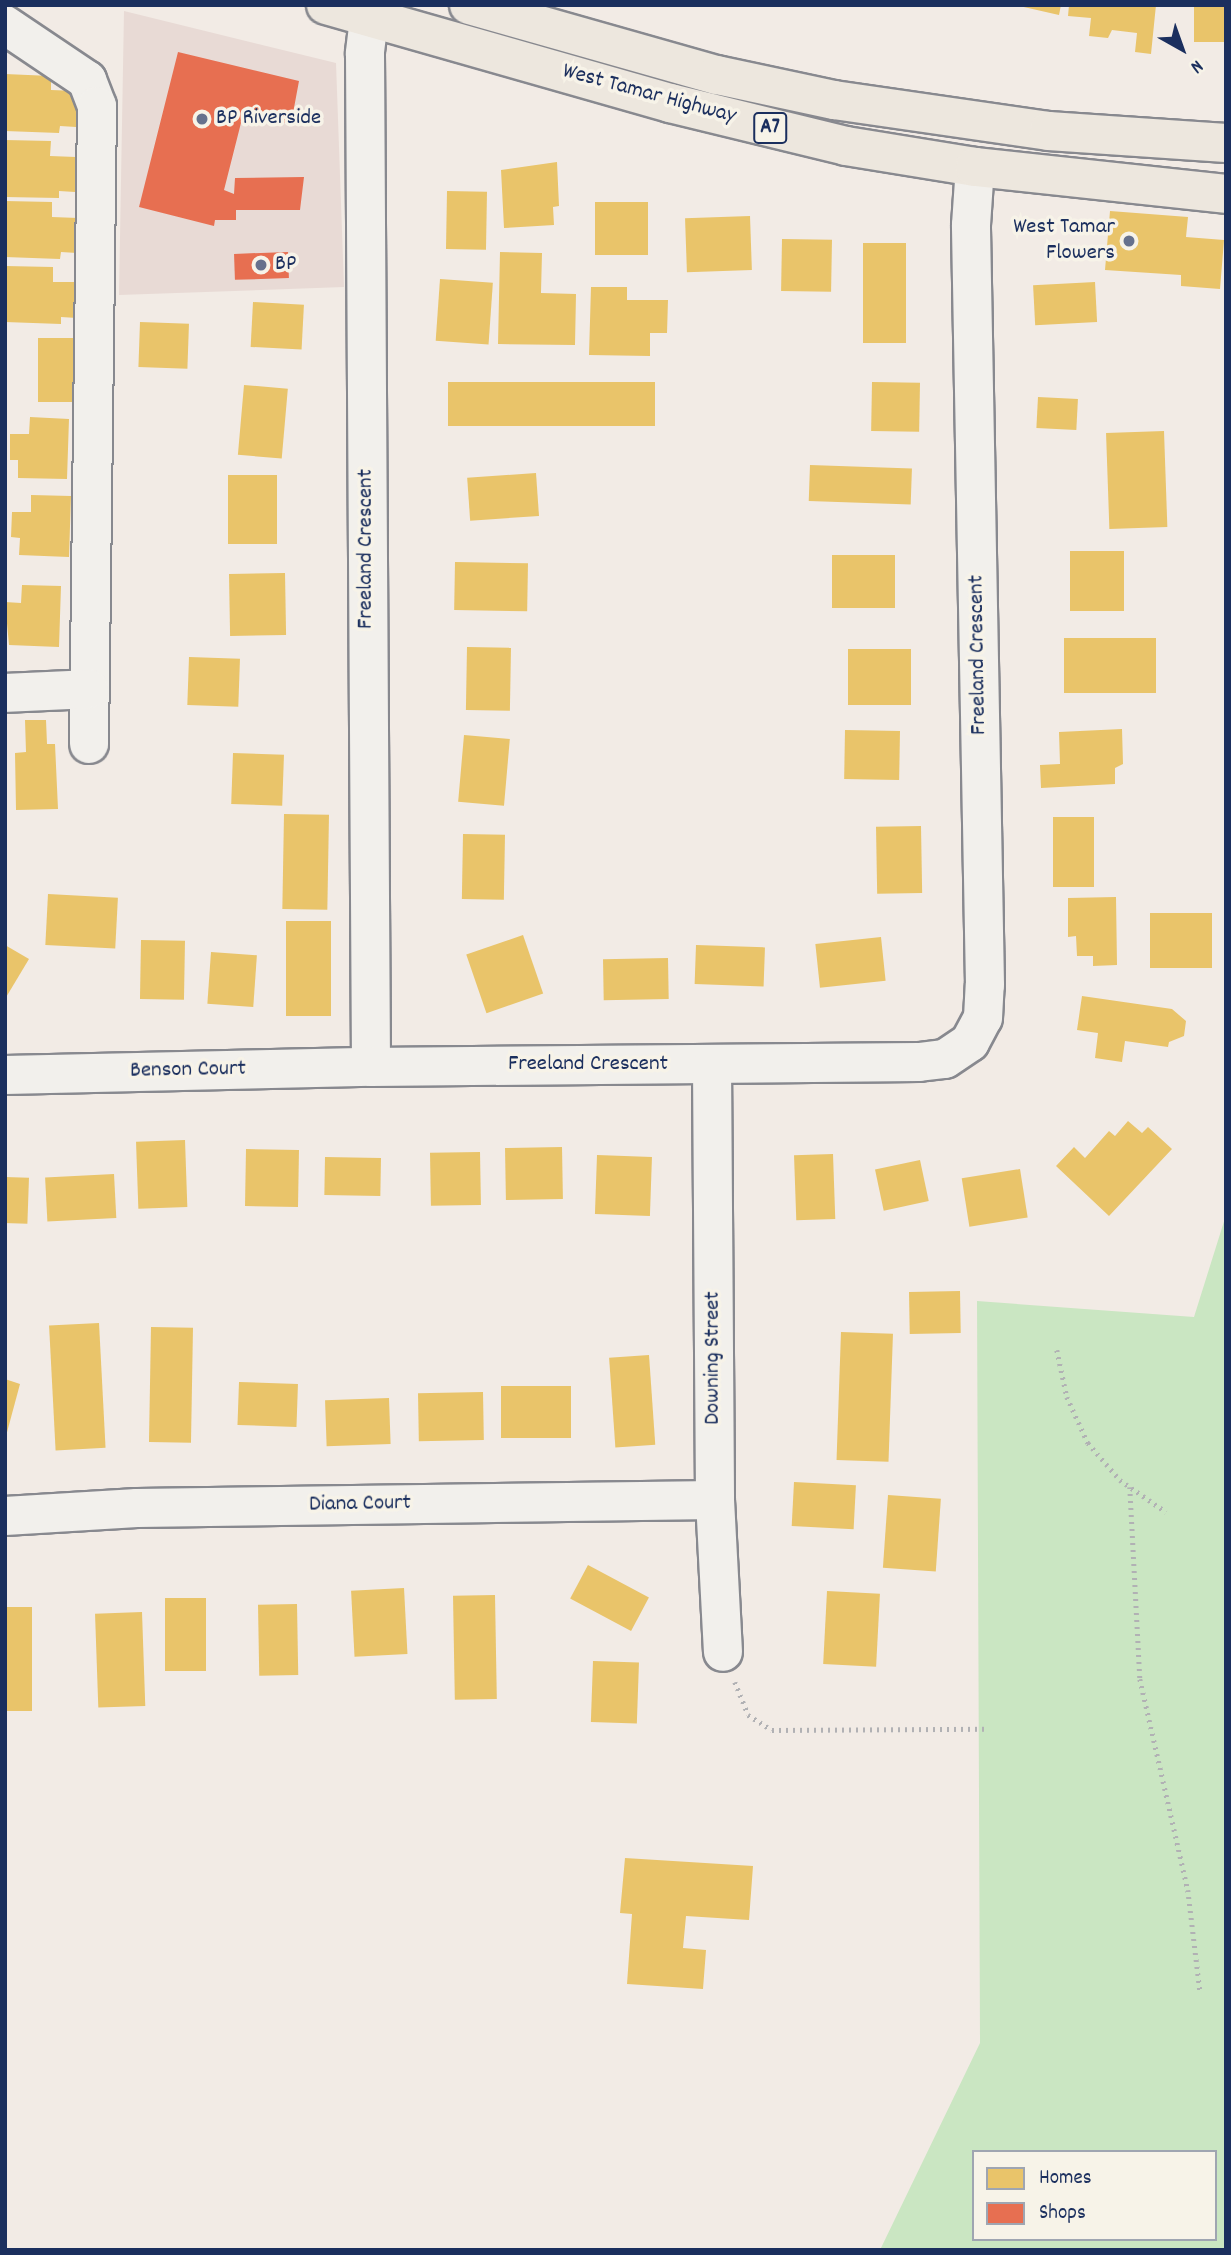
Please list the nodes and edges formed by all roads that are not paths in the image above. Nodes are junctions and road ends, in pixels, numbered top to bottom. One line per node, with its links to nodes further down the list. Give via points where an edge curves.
1 (326, 5): 3 (highway, West Tamar Highway / A7)
2 (469, 5): 5 (highway, West Tamar Highway / A7, via 717,75 834,100 1049,131)
3 (369, 19): 6 (highway, West Tamar Highway / A7, via 738,120 846,146); 12 (street, Freeland Crescent, via 365,54)
4 (5, 25): 8 (street, via 87,80 97,106)
5 (1226, 143)
6 (975, 167): 7 (highway, West Tamar Highway / A7); 11 (street, Freeland Crescent, via 971,225 983,1018 970,1042 945,1059)
7 (1226, 194)
8 (89, 689): 9 (street); 10 (street)
9 (5, 693)
10 (89, 744)
11 (712, 1065): 12 (street, Freeland Crescent); 14 (street, Downing Street)
12 (371, 1067): 13 (street, Benson Court)
13 (5, 1075)
14 (715, 1500): 15 (street, Diana Court, via 137,1508); 16 (street, Downing Street)
15 (5, 1516)
16 (723, 1652)

